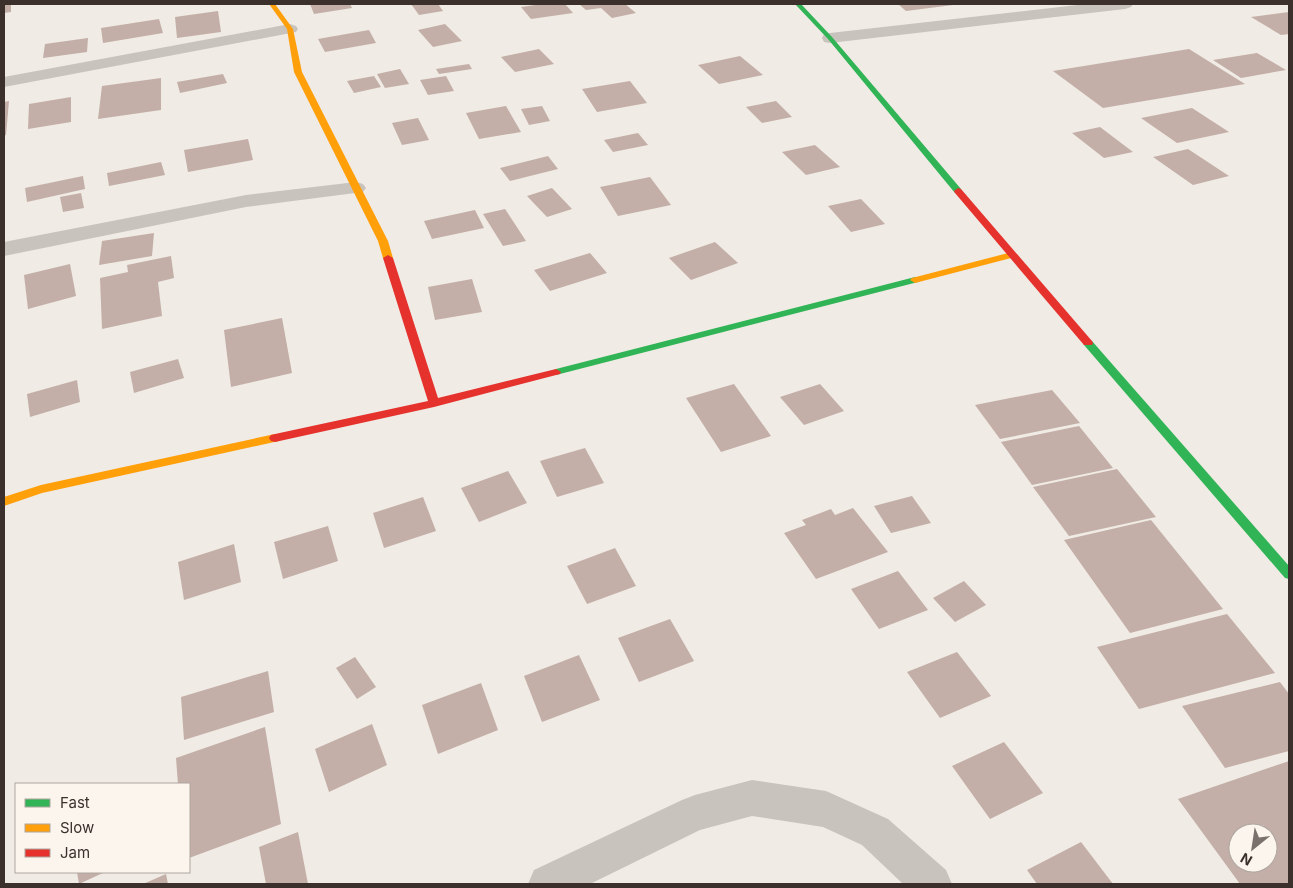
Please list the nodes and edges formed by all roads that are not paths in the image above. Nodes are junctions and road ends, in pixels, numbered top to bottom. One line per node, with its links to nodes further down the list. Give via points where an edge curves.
1 (272, 4): 4 (street)
2 (798, 4): 5 (street)
3 (1125, 4): 5 (street)
4 (290, 29): 6 (street); 7 (street, via 298,72)
5 (830, 38): 9 (street)
6 (4, 82)
7 (356, 188): 8 (street, via 246,201); 10 (street, via 383,241)
8 (4, 248)
9 (1012, 255): 10 (street); 12 (street)
10 (434, 403): 11 (street, via 41,489)
11 (4, 502)
12 (1289, 574)
13 (548, 884): 14 (street, via 695,813 752,798 826,809 876,832)
14 (932, 884)

